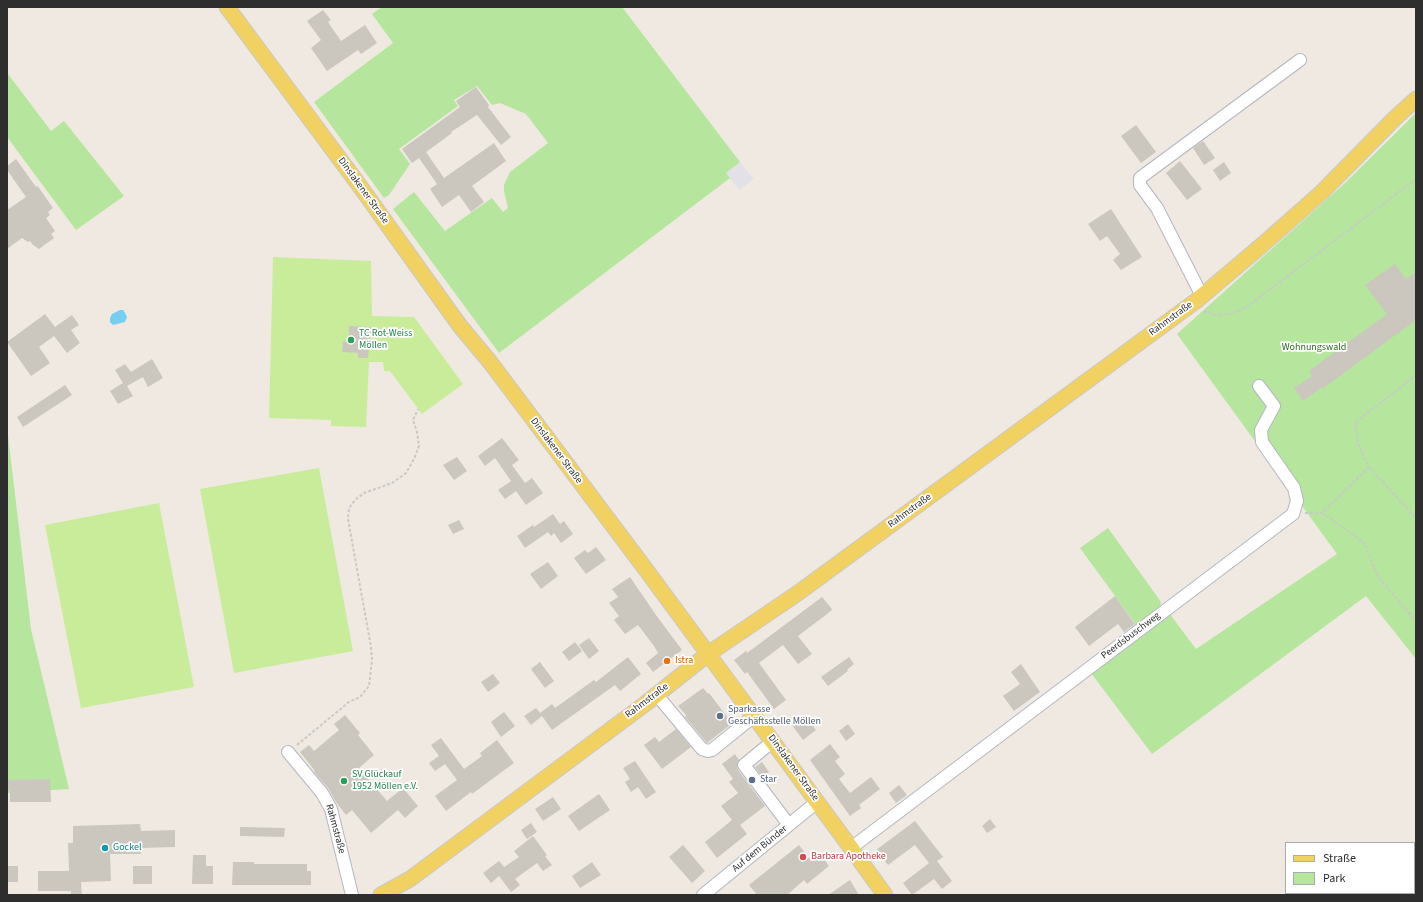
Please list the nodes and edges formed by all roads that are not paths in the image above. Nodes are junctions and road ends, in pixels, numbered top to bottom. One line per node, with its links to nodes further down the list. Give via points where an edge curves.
1 (227, 7): 6 (main road, Dinslakener Straße, via 460,326 495,368)
2 (1300, 60): 4 (street, via 1140,178 1140,185 1157,208)
3 (1416, 99): 4 (main road, Rahmstraße, via 1322,192)
4 (1199, 298): 6 (main road, Rahmstraße, via 798,593)
5 (1259, 386): 13 (street, Peerdsbuschweg, via 1274,406 1261,430 1262,442 1294,488 1297,501 1293,514)
6 (708, 654): 7 (main road, Rahmstraße); 8 (main road, Dinslakener Straße)
7 (656, 694): 8 (street, via 702,749 708,751); 15 (main road, Rahmstraße, via 410,879)
8 (754, 716): 9 (main road, Dinslakener Straße)
9 (773, 741): 11 (main road, Dinslakener Straße); 12 (street, via 744,765)
10 (288, 752): 14 (street, Rahmstraße, via 322,793 331,809)
11 (817, 802): 12 (street, Auf dem Bünder); 13 (main road, Dinslakener Straße)
12 (790, 825): 16 (street, Auf dem Bünder)
13 (851, 848): 17 (main road, Dinslakener Straße)
14 (352, 895)
15 (381, 895)
16 (703, 895)
17 (884, 895)

